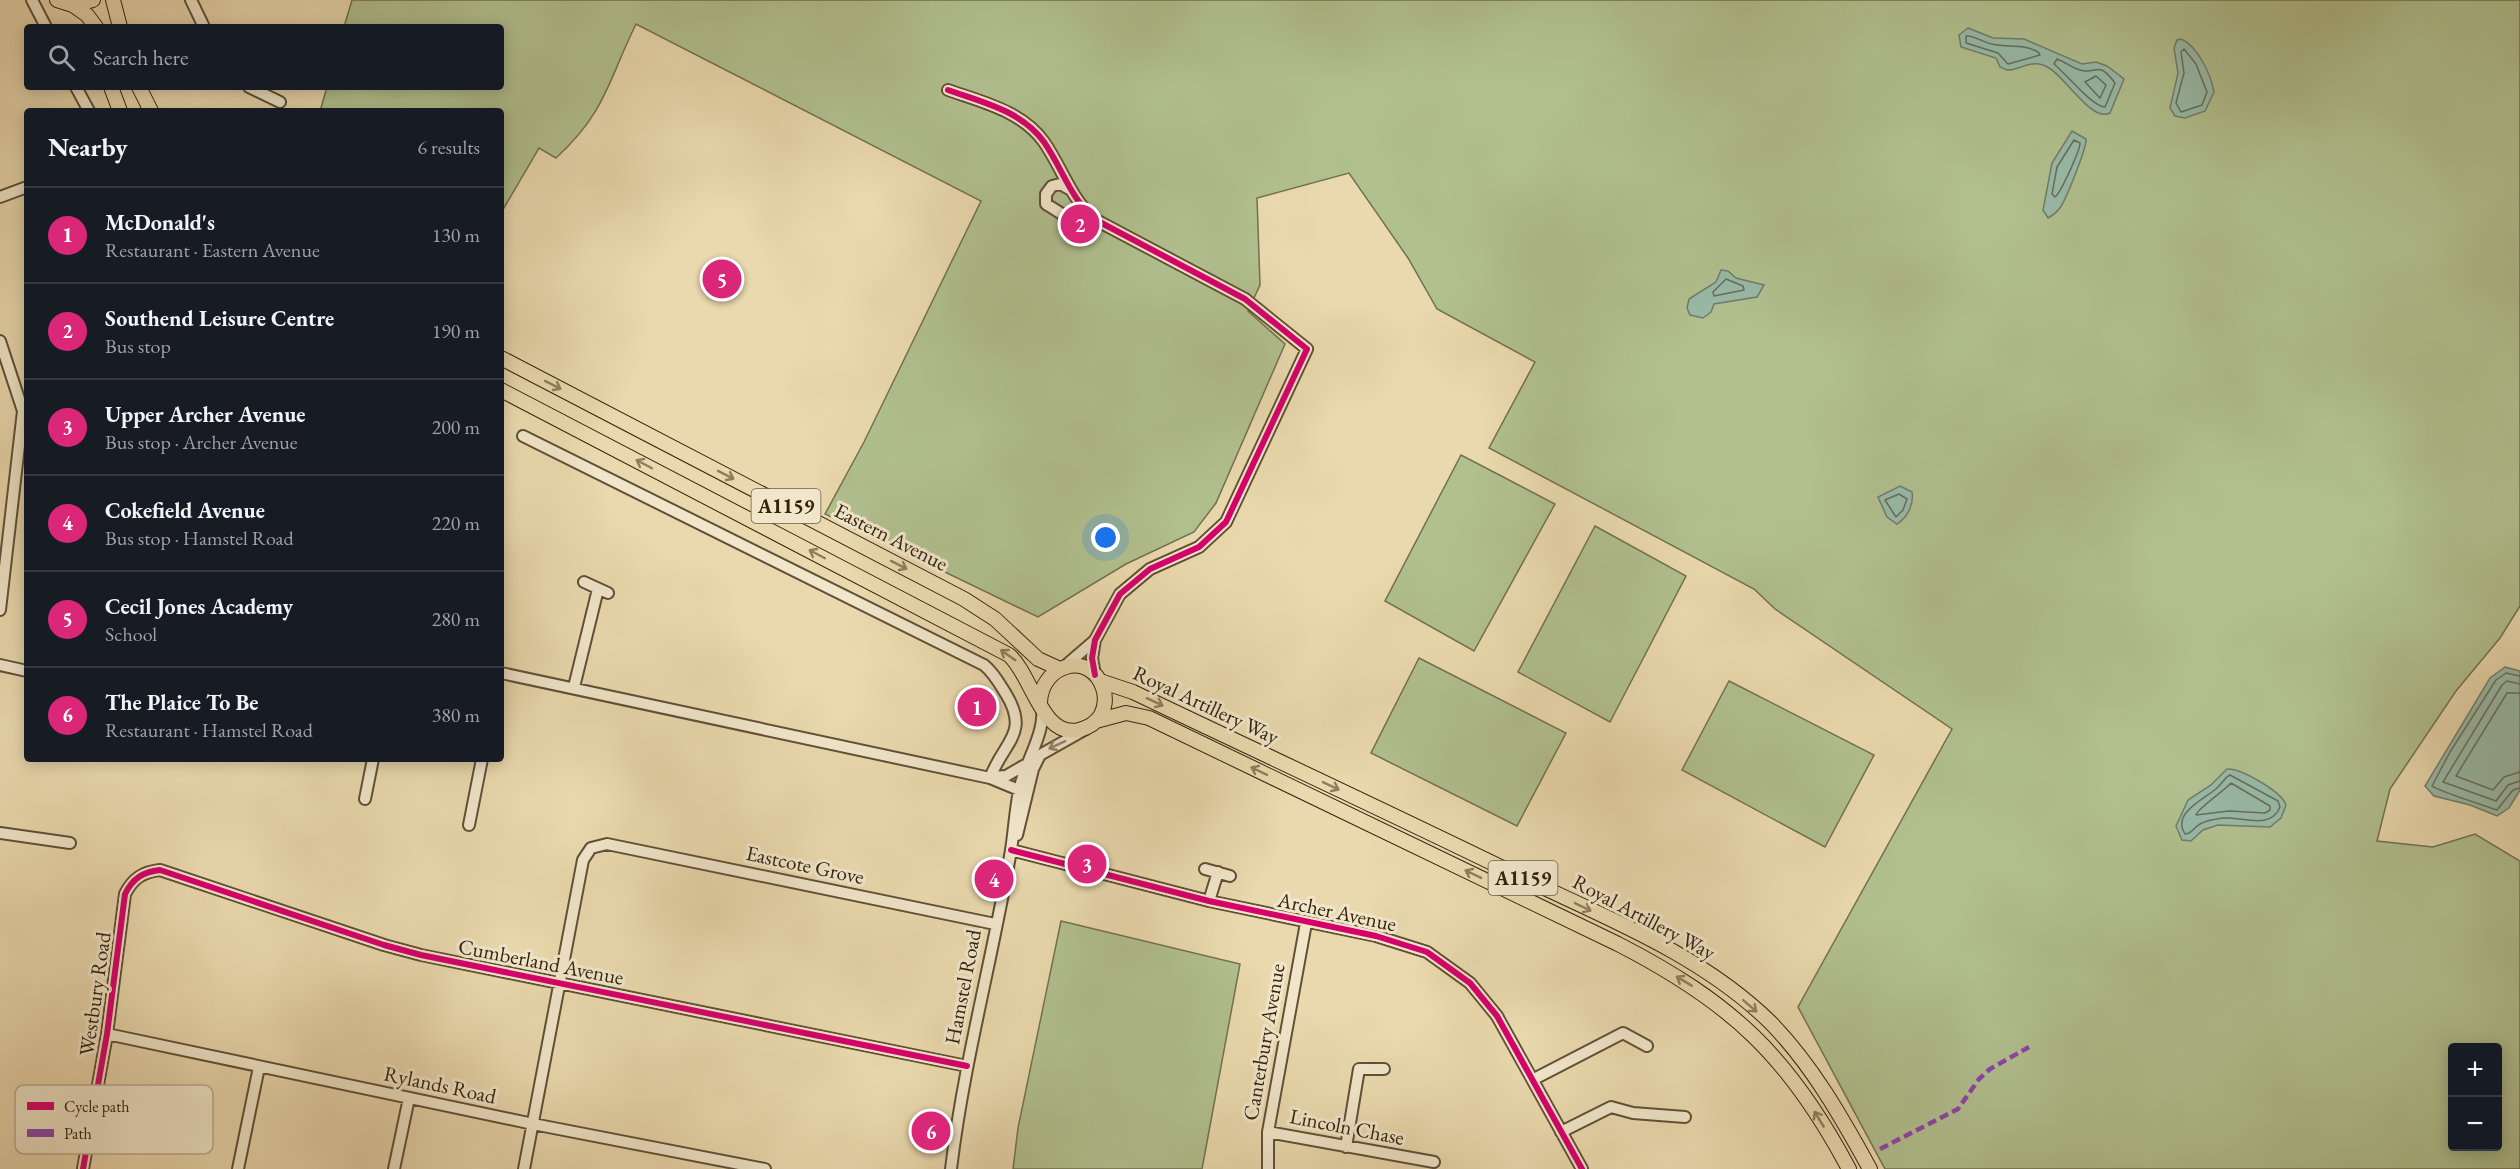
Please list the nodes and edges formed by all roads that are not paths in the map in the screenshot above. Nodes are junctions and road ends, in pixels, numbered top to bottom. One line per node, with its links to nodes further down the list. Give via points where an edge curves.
1 (32, 0): 7 (street)
2 (57, 0): 6 (main road)
3 (93, 0): 6 (main road)
4 (113, 0): 9 (main road)
5 (191, 0): 10 (street)
6 (73, 5): 8 (main road)
7 (44, 24)
8 (94, 24)
9 (119, 24)
10 (203, 24)
11 (78, 90): 17 (street)
12 (112, 90): 18 (main road)
13 (140, 90): 19 (main road)
14 (255, 90): 16 (street)
15 (948, 90): 21 (street, via 996,107 1028,125 1045,144)
16 (280, 102)
17 (87, 108)
18 (119, 108)
19 (150, 108)
20 (24, 188): 22 (street)
21 (1069, 189): 23 (street); 23 (street, via 1060,184 1052,186 1046,194 1046,204 1062,214)
22 (0, 197)
23 (1094, 219): 31 (street, via 1245,299 1307,349 1226,522 1199,547 1150,569 1129,585 1109,610)
24 (0, 341): 29 (street, via 23,411)
25 (504, 360): 33 (main road, Eastern Avenue / A1159, one-way to 33, via 964,599 995,619 1038,659)
26 (504, 392): 38 (main road, A1159, one-way to 26, via 1024,671 1003,651)
27 (523, 436): 43 (street, via 984,665 997,679 1017,718 1015,732)
28 (584, 582): 37 (street, via 603,591)
29 (0, 597): 30 (street)
30 (0, 610)
31 (1095, 640): 33 (street); 36 (street, via 1092,658)
32 (0, 665): 34 (street)
33 (1063, 668): 36 (main road, Eastern Avenue, via 1086,668); 38 (main road, via 1045,681)
34 (24, 670)
35 (504, 674): 37 (street)
36 (1098, 678): 39 (main road, via 1105,703); 83 (main road, Royal Artillery Way / A1159, one-way to 83, via 1369,804 1688,961 1732,990 1771,1023 1805,1064)
37 (574, 687): 43 (street)
38 (1041, 706): 39 (main road, via 1058,728 1072,731); 42 (street, Hamstel Road, via 1042,728)
39 (1092, 724): 42 (street, Hamstel Road, one-way to 42, via 1040,754); 82 (main road, Royal Artillery Way / A1159, one-way to 39, via 1802,1091 1771,1052 1743,1023 1690,984 1618,944 1149,718 1126,713)
40 (372, 762): 45 (street)
41 (481, 762): 46 (street)
42 (1029, 767): 43 (street); 44 (street, via 1027,785); 49 (street, Hamstel Road, via 1025,811)
43 (990, 778): 44 (street)
44 (1019, 790): 49 (street, Hamstel Road)
45 (365, 798)
46 (469, 825)
47 (0, 833): 48 (street)
48 (70, 843)
49 (1011, 850): 54 (street, Archer Avenue); 56 (street, Hamstel Road)
50 (1205, 869): 51 (street)
51 (1218, 872): 52 (street); 54 (street)
52 (1230, 876)
53 (125, 894): 57 (street, Cumberland Avenue, via 141,874 168,871 384,945); 58 (street, Westbury Road)
54 (1209, 902): 55 (street, Archer Avenue)
55 (1306, 923): 63 (street, Archer Avenue, via 1405,943 1451,967 1483,996); 68 (street, Canterbury Avenue)
56 (995, 924): 57 (street, Eastcote Grove, via 607,844 591,848 583,860); 60 (street, Hamstel Road)
57 (558, 982): 60 (street, Cumberland Avenue); 67 (street)
58 (107, 1034): 61 (street, Rylands Road); 64 (street, Westbury Road)
59 (1647, 1046): 63 (street, via 1623,1033)
60 (967, 1066): 79 (street, Hamstel Road)
61 (259, 1067): 65 (street, Rylands Road); 75 (street)
62 (1384, 1069): 70 (street, via 1359,1069)
63 (1534, 1079): 69 (street, Archer Avenue)
64 (98, 1085)
65 (409, 1098): 67 (street, Rylands Road); 76 (street)
66 (1684, 1117): 69 (street, via 1611,1107)
67 (533, 1124): 77 (street); 78 (street, Rylands Road)
68 (1268, 1132): 70 (street, Lincoln Chase); 80 (street, Canterbury Avenue)
69 (1561, 1132): 81 (street, Archer Avenue)
70 (1346, 1148): 73 (street, Lincoln Chase)
71 (86, 1154): 74 (street, Westbury Road)
72 (1434, 1162): 73 (street, Lincoln Chase)
73 (1418, 1165)
74 (83, 1169)
75 (238, 1169)
76 (394, 1169)
77 (524, 1169)
78 (765, 1169)
79 (951, 1169)
80 (1268, 1169)
81 (1582, 1169)
82 (1849, 1169)
83 (1870, 1169)

